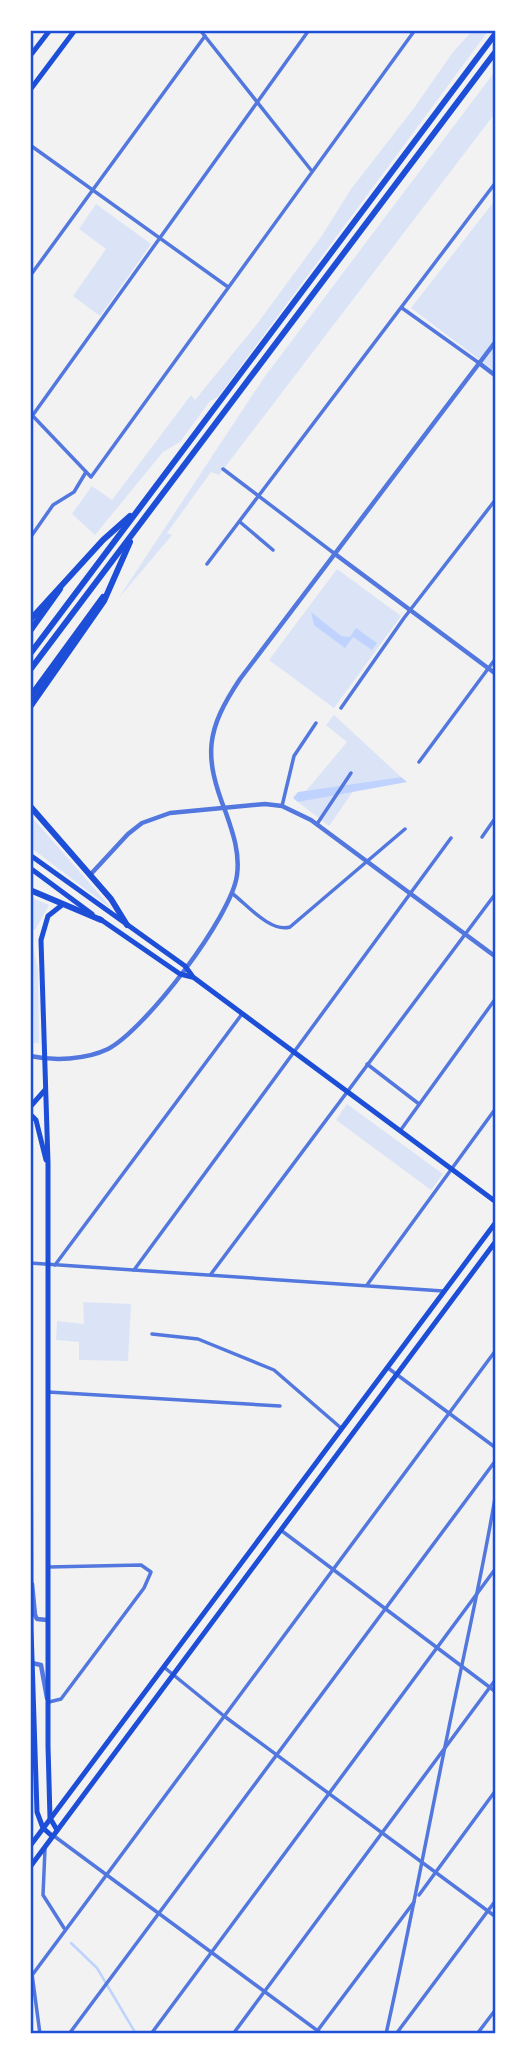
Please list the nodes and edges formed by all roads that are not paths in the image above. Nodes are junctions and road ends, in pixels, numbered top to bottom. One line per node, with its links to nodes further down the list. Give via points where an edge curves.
1 (50, 30): 9 (main road)
2 (75, 30): 10 (main road)
3 (200, 30): 7 (street)
4 (309, 30): 11 (street)
5 (415, 30): 13 (street)
6 (496, 33): 28 (highway)
7 (205, 36): 11 (street); 15 (street)
8 (496, 51): 30 (highway)
9 (30, 56)
10 (30, 90)
11 (258, 102): 13 (street); 16 (street)
12 (30, 145): 15 (street)
13 (311, 170): 18 (street)
14 (496, 182): 19 (street)
15 (93, 189): 16 (street); 17 (street)
16 (160, 238): 18 (street); 23 (street)
17 (30, 276)
18 (228, 288): 25 (street, via 91,477)
19 (402, 308): 21 (street); 26 (street)
20 (496, 341): 21 (street)
21 (480, 363): 22 (street); 33 (street)
22 (496, 376)
23 (31, 416): 25 (street)
24 (223, 469): 26 (street)
25 (86, 472): 31 (street, via 74,492 52,505)
26 (260, 497): 29 (street); 33 (street)
27 (496, 499): 37 (street)
28 (137, 510): 35 (highway); 40 (highway)
29 (240, 522): 32 (street); 34 (street)
30 (131, 536): 36 (highway); 43 (highway)
31 (30, 538)
32 (273, 550)
33 (335, 554): 37 (street); 53 (street, via 240,679 216,719 209,755)
34 (207, 564)
35 (67, 579): 38 (highway); 39 (highway)
36 (113, 586): 45 (highway); 46 (highway)
37 (410, 610): 42 (street); 47 (street)
38 (30, 620)
39 (30, 631)
40 (30, 654)
41 (496, 658): 42 (street)
42 (489, 668): 44 (street); 49 (street)
43 (30, 670)
44 (496, 674)
45 (30, 696)
46 (30, 707)
47 (341, 708)
48 (316, 723): 52 (street, via 294,756)
49 (419, 762)
50 (351, 773): 55 (street)
51 (30, 806): 62 (highway)
52 (282, 806): 53 (street); 55 (street)
53 (224, 809): 62 (street, via 170,813 142,823); 65 (street, via 237,854)
54 (496, 817): 57 (street)
55 (317, 824): 60 (street)
56 (405, 829): 60 (street)
57 (482, 837)
58 (451, 838): 66 (street)
59 (30, 855): 69 (main road)
60 (368, 863): 65 (street, via 287,928 273,925); 66 (street)
61 (30, 867): 68 (main road)
62 (90, 875): 69 (highway)
63 (30, 890): 67 (highway)
64 (496, 893): 70 (street)
65 (233, 894): 72 (street)
66 (411, 895): 70 (street); 77 (street)
67 (62, 905): 68 (highway); 79 (main road, via 48,916 41,940)
68 (101, 920): 73 (main road)
69 (127, 925): 72 (main road)
70 (465, 934): 71 (street); 80 (street)
71 (496, 957)
72 (185, 966): 73 (street); 74 (main road)
73 (180, 974): 74 (main road); 79 (street, via 122,1040 96,1053)
74 (192, 977): 76 (main road)
75 (496, 998): 83 (street)
76 (242, 1014): 77 (main road); 95 (street)
77 (293, 1051): 82 (main road); 96 (street)
78 (30, 1056): 79 (street)
79 (45, 1059): 81 (main road)
80 (367, 1064): 82 (street); 83 (street)
81 (45, 1090): 84 (main road); 88 (main road)
82 (347, 1091): 87 (main road); 97 (street)
83 (419, 1104): 87 (street)
84 (30, 1107)
85 (496, 1108): 89 (street)
86 (30, 1114): 88 (main road, via 36,1120)
87 (400, 1131): 89 (main road)
88 (47, 1163): 94 (main road)
89 (452, 1169): 90 (main road); 98 (street)
90 (496, 1202)
91 (496, 1222): 99 (main road)
92 (496, 1241): 105 (main road)
93 (30, 1263): 94 (street)
94 (46, 1264): 95 (street); 106 (main road)
95 (55, 1265): 96 (street)
96 (134, 1270): 97 (street)
97 (211, 1274): 98 (street)
98 (367, 1285): 99 (street)
99 (443, 1291): 104 (main road)
100 (30, 1300): 101 (main road)
101 (30, 1323): 109 (main road)
102 (152, 1334): 110 (street, via 198,1339 275,1370)
103 (496, 1350): 108 (street)
104 (386, 1367): 105 (street); 110 (main road)
105 (396, 1374): 108 (street); 115 (main road)
106 (46, 1392): 107 (street); 116 (main road)
107 (280, 1406)
108 (449, 1413): 111 (street); 118 (street)
109 (31, 1414): 114 (main road)
110 (341, 1428): 126 (main road)
111 (496, 1448)
112 (496, 1460): 121 (street)
113 (496, 1492): 120 (street)
114 (31, 1498): 119 (main road)
115 (282, 1531): 118 (street); 127 (main road)
116 (46, 1567): 122 (main road); 131 (street, via 141,1565 151,1572 144,1588 61,1699)
117 (496, 1568): 120 (street)
118 (333, 1569): 121 (street); 132 (street)
119 (31, 1583): 122 (street, via 35,1615); 124 (main road)
120 (481, 1589): 123 (street); 125 (street)
121 (385, 1609): 123 (street); 135 (street)
122 (47, 1620): 131 (main road)
123 (439, 1648): 125 (street); 137 (street)
124 (31, 1663): 131 (street, via 41,1665); 134 (main road)
125 (461, 1665): 129 (street); 133 (street)
126 (165, 1668): 127 (street); 138 (main road)
127 (174, 1676): 132 (street); 140 (main road)
128 (496, 1679): 129 (street)
129 (490, 1687): 130 (street); 133 (street)
130 (496, 1692)
131 (49, 1702): 138 (main road)
132 (224, 1716): 135 (street); 149 (street)
133 (444, 1750): 141 (street); 146 (street)
134 (32, 1754): 139 (main road, via 37,1812)
135 (277, 1755): 137 (street); 153 (street)
136 (496, 1790): 148 (street)
137 (330, 1795): 141 (street); 156 (street)
138 (50, 1818): 139 (main road); 140 (main road)
139 (43, 1828): 142 (main road); 145 (main road)
140 (57, 1830): 142 (main road); 143 (street)
141 (382, 1833): 146 (street); 158 (street)
142 (52, 1836): 143 (street); 144 (main road)
143 (63, 1840): 149 (street)
144 (45, 1845): 147 (main road); 155 (street, via 43,1895)
145 (30, 1846)
146 (422, 1862): 148 (street); 150 (street)
147 (30, 1867)
148 (435, 1872): 150 (street); 152 (street)
149 (106, 1873): 153 (street); 155 (street)
150 (416, 1899): 160 (street); 165 (street)
151 (496, 1900): 152 (street)
152 (488, 1911): 154 (street); 166 (street)
153 (160, 1914): 156 (street); 162 (street)
154 (496, 1917)
155 (64, 1928): 157 (street)
156 (212, 1953): 158 (street); 163 (street)
157 (31, 1976): 161 (street)
158 (265, 1991): 160 (street); 164 (street)
159 (496, 2008): 167 (street)
160 (318, 2033)
161 (40, 2034)
162 (69, 2034)
163 (150, 2034)
164 (233, 2034)
165 (386, 2034)
166 (396, 2034)
167 (477, 2034)

